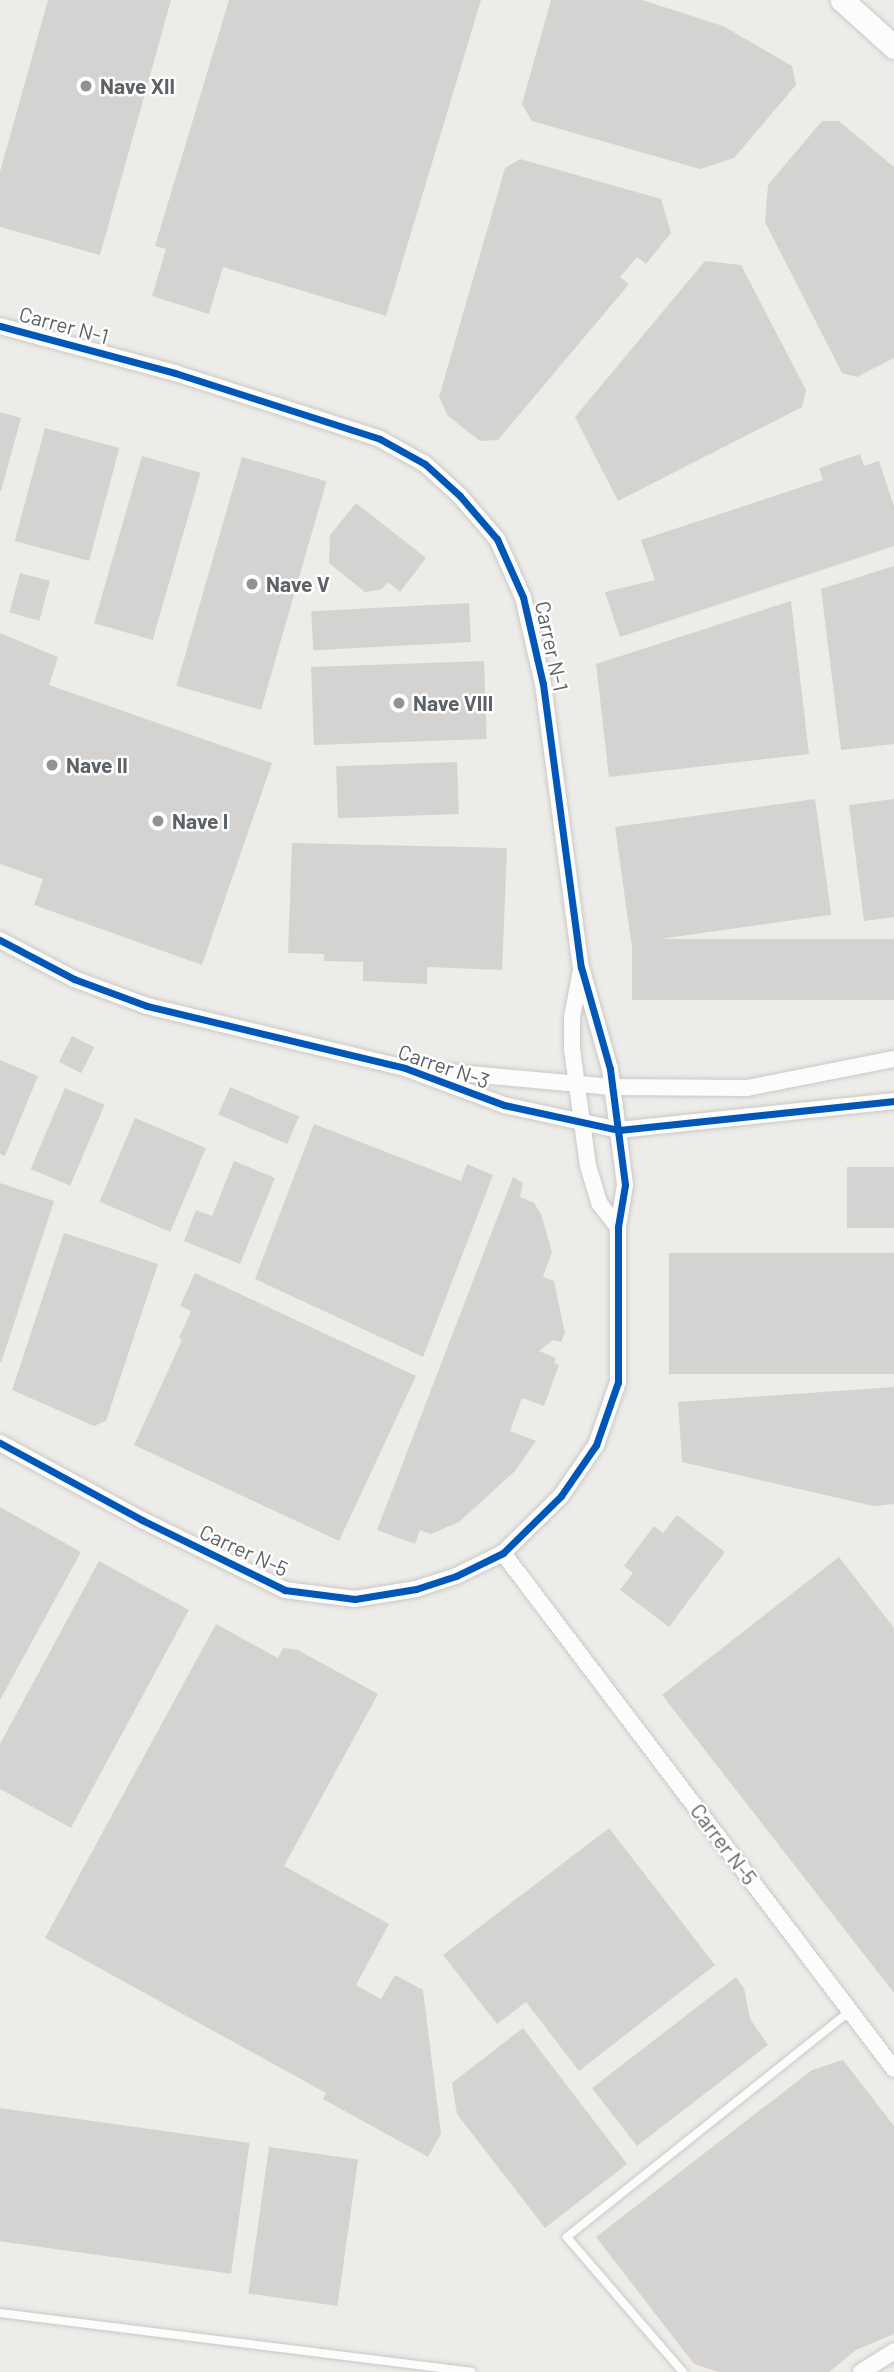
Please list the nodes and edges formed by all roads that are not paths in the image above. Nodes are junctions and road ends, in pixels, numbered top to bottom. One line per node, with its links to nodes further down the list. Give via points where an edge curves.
1 (842, 0): 2 (street)
2 (894, 47)
3 (0, 326): 5 (street, Carrer N-1, via 175,373 380,439 425,464 460,496 497,540 523,597 544,684)
4 (0, 940): 7 (street, Carrer N-3, via 74,979 147,1006)
5 (581, 967): 8 (street, Carrer N-1, via 572,1017); 9 (street, Carrer N-1)
6 (894, 1059): 9 (street, Carrer N-3, via 747,1088)
7 (405, 1069): 8 (street, Carrer N-3); 11 (street, Carrer N-3, via 504,1105)
8 (577, 1083): 9 (street, Carrer N-3); 11 (street, Carrer N-1)
9 (612, 1087): 12 (street, Carrer N-1)
10 (894, 1101): 12 (street, Carrer N-3)
11 (582, 1122): 12 (street, Carrer N-3); 13 (street, Carrer N-1, via 599,1203)
12 (619, 1130): 13 (street, Carrer N-1, via 625,1185)
13 (618, 1227): 15 (street, Carrer N-5, via 618,1382 596,1445 561,1496)
14 (0, 1443): 15 (street, Carrer N-5, via 285,1590 355,1599 391,1593 456,1576)
15 (503, 1553): 16 (street, Carrer N-5)
16 (850, 2011): 17 (street, Carrer N-5); 21 (lane, via 567,2236)
17 (894, 2069)
18 (0, 2313): 20 (lane)
19 (894, 2351): 22 (street)
20 (471, 2372)
21 (683, 2372)
22 (861, 2372)

